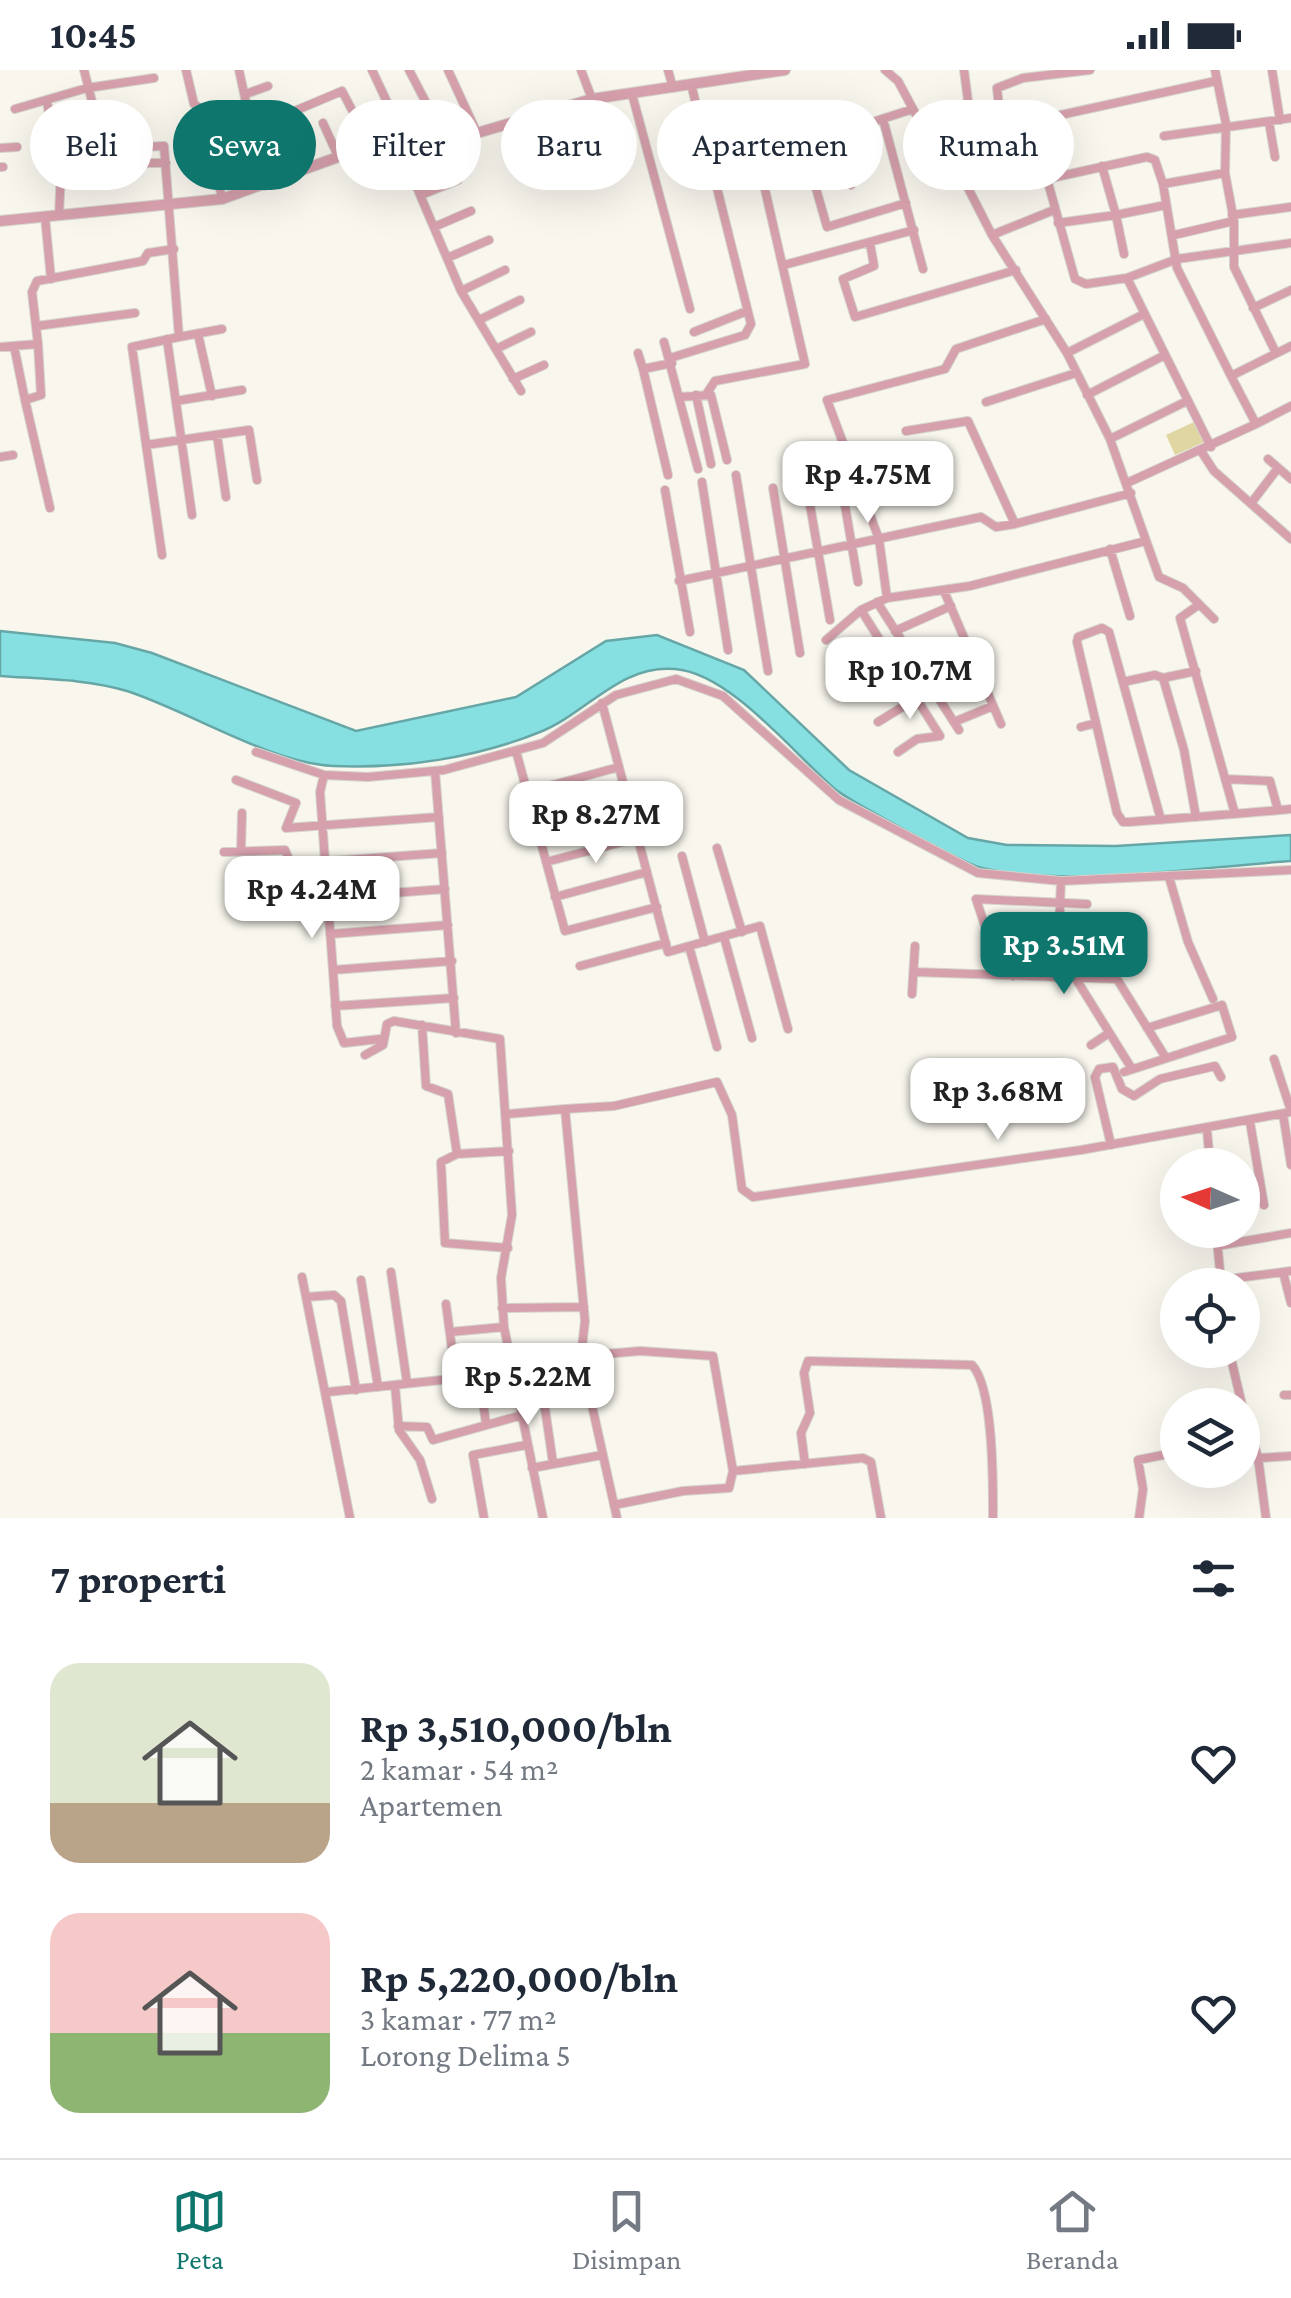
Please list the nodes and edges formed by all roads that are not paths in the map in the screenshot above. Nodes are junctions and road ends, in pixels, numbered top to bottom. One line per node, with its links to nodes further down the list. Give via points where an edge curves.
1 (84, 70): 22 (street)
2 (186, 70): 69 (street, via 194,104 204,111)
3 (239, 70): 24 (street)
4 (372, 70): 30 (street)
5 (410, 70): 31 (street)
6 (448, 70): 32 (street)
7 (581, 70): 33 (street)
8 (668, 70): 23 (street)
9 (785, 70): 16 (street)
10 (885, 70): 35 (street)
11 (964, 70): 36 (street)
12 (1090, 70): 37 (street, via 1002,83)
13 (1214, 70): 18 (street)
14 (1272, 70): 45 (street)
15 (115, 71): 19 (street)
16 (722, 74): 20 (street)
17 (154, 78): 19 (street)
18 (1216, 81): 42 (street); 48 (street)
19 (118, 83): 22 (street)
20 (691, 84): 23 (street); 34 (street)
21 (268, 86): 24 (street)
22 (87, 88): 26 (street); 27 (street)
23 (673, 88): 25 (street)
24 (246, 94): 28 (street)
25 (632, 94): 33 (street); 104 (street)
26 (47, 100)
27 (90, 100)
28 (247, 100)
29 (347, 100): 38 (street, via 342,91)
30 (385, 100)
31 (425, 100)
32 (461, 100)
33 (592, 100)
34 (695, 100)
35 (908, 100)
36 (968, 100)
37 (997, 100)
38 (316, 102)
39 (30, 104): 40 (street)
40 (15, 108)
41 (903, 113): 44 (street)
42 (1074, 114)
43 (1291, 118): 45 (street)
44 (883, 120): 70 (street)
45 (1280, 120): 46 (street)
46 (1269, 122): 48 (street); 54 (street)
47 (323, 124): 53 (street)
48 (1226, 124): 49 (street); 58 (street)
49 (1164, 136)
50 (153, 144): 56 (street, via 161,143)
51 (17, 147): 52 (street)
52 (0, 148)
53 (336, 152)
54 (1275, 157)
55 (153, 163): 56 (street)
56 (166, 163): 72 (street)
57 (1102, 166): 59 (street, via 1152,158); 74 (street, via 1048,176); 77 (street)
58 (1225, 173): 59 (street); 79 (street)
59 (1163, 184): 71 (street)
60 (61, 190): 76 (street)
61 (251, 190): 69 (street)
62 (418, 190): 68 (street)
63 (433, 190): 68 (street)
64 (717, 190): 105 (street)
65 (766, 190): 94 (street)
66 (816, 190): 70 (street, via 828,228)
67 (969, 190): 84 (street)
68 (420, 195): 82 (street)
69 (222, 199): 72 (street)
70 (906, 204): 83 (street)
71 (1166, 205): 77 (street); 85 (street)
72 (170, 206): 76 (street); 89 (street)
73 (1291, 207): 79 (street)
74 (1054, 210): 81 (street); 84 (street)
75 (471, 211): 82 (street)
76 (60, 215): 78 (street)
77 (1116, 215): 81 (street); 91 (street)
78 (45, 218): 80 (street); 98 (street)
79 (1233, 218): 85 (street); 90 (street)
80 (0, 221)
81 (1058, 223): 99 (street, via 1079,284)
82 (434, 227): 92 (street)
83 (914, 230): 87 (street); 95 (street)
84 (992, 235): 97 (street)
85 (1174, 235): 93 (street)
86 (488, 240): 92 (street)
87 (870, 243): 94 (street); 97 (street, via 874,266 843,279 855,317)
88 (1291, 243): 90 (street)
89 (174, 249): 98 (street, via 148,253 143,262); 115 (street)
90 (1236, 252): 93 (street); 103 (street, via 1234,267)
91 (1124, 254)
92 (447, 258): 100 (street)
93 (1177, 259): 99 (street); 131 (street)
94 (784, 265): 135 (street, via 805,364 715,382)
95 (923, 269)
96 (505, 270): 100 (street)
97 (1016, 270): 108 (street)
98 (50, 278): 110 (street, via 32,288)
99 (1127, 278): 107 (street)
100 (461, 290): 109 (street)
101 (1291, 290): 103 (street)
102 (520, 300): 109 (street)
103 (1253, 308): 123 (street)
104 (690, 309)
105 (747, 310): 113 (street); 127 (street, via 751,324 744,335)
106 (135, 313): 110 (street)
107 (1144, 314): 125 (street); 126 (street)
108 (1046, 318): 125 (street); 176 (street, via 956,349 945,369 827,400)
109 (479, 320): 122 (street)
110 (37, 326): 118 (street)
111 (222, 329): 114 (street)
112 (531, 332): 122 (street)
113 (694, 332)
114 (198, 334): 115 (street); 138 (street)
115 (179, 336): 116 (street)
116 (166, 339): 142 (street); 150 (street, via 132,347)
117 (664, 342): 127 (street)
118 (38, 344): 119 (street); 140 (street, via 41,394)
119 (14, 346): 121 (street); 140 (street)
120 (1291, 346): 123 (street)
121 (0, 347)
122 (496, 349): 132 (street)
123 (1276, 352): 131 (street)
124 (638, 353): 129 (street)
125 (1067, 353): 130 (street)
126 (1166, 355): 137 (street); 141 (street)
127 (671, 360): 129 (street); 139 (street)
128 (544, 365): 132 (street)
129 (643, 369): 161 (street)
130 (1076, 373): 137 (street); 143 (street)
131 (1231, 376): 145 (street)
132 (514, 379): 134 (street)
133 (242, 390): 138 (street)
134 (520, 391)
135 (707, 393): 136 (street); 155 (street)
136 (696, 395): 139 (street); 157 (street)
137 (1087, 395): 148 (street)
138 (212, 396): 142 (street)
139 (679, 398): 159 (street)
140 (25, 400): 173 (street)
141 (1187, 400): 148 (street); 151 (street)
142 (176, 401): 149 (street)
143 (986, 402)
144 (1291, 406): 145 (street)
145 (1256, 424): 151 (street)
146 (906, 431): 175 (street, via 968,421)
147 (217, 434): 149 (street); 163 (street, via 249,430); 171 (street)
148 (1110, 439): 167 (street)
149 (182, 440): 150 (street); 174 (street)
150 (146, 445): 182 (street)
151 (1211, 446): 152 (street)
152 (1201, 451): 167 (street); 172 (street)
153 (13, 455): 154 (street)
154 (0, 457)
155 (727, 460)
156 (1268, 460): 158 (street)
157 (711, 464)
158 (1278, 468): 164 (street); 172 (street)
159 (698, 470)
160 (736, 475): 184 (street)
161 (668, 476)
162 (840, 476): 179 (street)
163 (257, 480)
164 (1291, 480)
165 (702, 482): 185 (street)
166 (806, 482): 181 (street)
167 (1129, 482): 170 (street)
168 (773, 488): 183 (street)
169 (665, 490): 186 (street)
170 (1132, 492): 175 (street); 178 (street)
171 (226, 497)
172 (1252, 502): 177 (street)
173 (50, 508)
174 (192, 515)
175 (1016, 524): 176 (street, via 996,527 981,517)
176 (879, 538): 179 (street); 189 (street)
177 (1291, 539)
178 (1146, 541): 180 (street); 192 (street, via 1159,577 1175,582)
179 (852, 546): 181 (street); 187 (street)
180 (1110, 549): 188 (street); 194 (street)
181 (818, 554): 183 (street); 196 (street)
182 (162, 555)
183 (783, 560): 184 (street); 203 (street)
184 (748, 566): 185 (street); 207 (street)
185 (715, 573): 186 (street); 202 (street)
186 (679, 581): 198 (street)
187 (858, 582)
188 (944, 591): 189 (street); 191 (street)
189 (887, 598): 190 (street)
190 (877, 602): 193 (street); 197 (street)
191 (951, 606): 197 (street); 201 (street)
192 (1197, 606): 195 (street); 209 (street, via 1180,618)
193 (862, 610): 199 (street); 200 (street)
194 (1130, 616)
195 (1214, 619)
196 (830, 620)
197 (896, 631): 204 (street)
198 (690, 632)
199 (826, 640)
200 (880, 640): 205 (street); 206 (street)
201 (965, 640): 204 (street); 208 (street)
202 (728, 650)
203 (800, 653)
204 (914, 660): 212 (street)
205 (842, 664)
206 (898, 669): 213 (street); 214 (street)
207 (768, 671)
208 (978, 672): 212 (street); 216 (street)
209 (1196, 672): 210 (street); 229 (street)
210 (1162, 678): 211 (street); 238 (street)
211 (1123, 682): 218 (street, via 1108,628 1078,637); 239 (street)
212 (934, 690): 216 (street, via 957,726)
213 (860, 693)
214 (917, 698): 217 (street); 223 (street, via 940,736)
215 (602, 704): 221 (street, via 543,743); 226 (street); 253 (street, via 656,681 707,687 839,800 978,873)
216 (993, 706): 219 (street)
217 (878, 722)
218 (1096, 723): 220 (street); 224 (street)
219 (1001, 724)
220 (1081, 727)
221 (516, 751): 227 (street); 231 (street)
222 (256, 752): 228 (street)
223 (898, 752)
224 (1103, 754): 225 (street); 239 (street, via 1120,818)
225 (1090, 758)
226 (620, 768): 231 (street); 232 (street)
227 (435, 771): 228 (street); 237 (street)
228 (324, 776): 240 (street)
229 (1225, 779): 234 (street, via 1270,780); 236 (street)
230 (236, 780): 240 (street, via 296,802 286,828)
231 (527, 792): 241 (street)
232 (628, 802): 241 (street); 242 (street)
233 (1291, 809): 234 (street)
234 (1278, 810): 236 (street)
235 (242, 813): 244 (street)
236 (1235, 814): 238 (street)
237 (439, 816): 240 (street); 246 (street)
238 (1196, 817): 239 (street)
239 (1162, 820)
240 (322, 826): 248 (street)
241 (536, 826): 249 (street)
242 (638, 838): 249 (street); 251 (street)
243 (718, 848): 261 (street)
244 (240, 851): 245 (street); 248 (street, via 286,850 291,864)
245 (224, 852)
246 (442, 853): 248 (street); 254 (street)
247 (682, 856): 266 (street)
248 (325, 862): 256 (street)
249 (546, 862): 255 (street)
250 (1291, 870): 252 (street)
251 (647, 872): 255 (street); 259 (street)
252 (1169, 878): 253 (street); 280 (street)
253 (1061, 882): 257 (street)
254 (445, 889): 256 (street); 260 (street)
255 (556, 897): 259 (street, via 565,931)
256 (327, 898): 262 (street)
257 (1060, 903): 258 (street); 264 (street, via 976,899); 265 (street)
258 (1088, 904)
259 (656, 906): 268 (street)
260 (448, 925): 262 (street); 271 (street)
261 (742, 932): 263 (street); 283 (street, via 760,926)
262 (330, 934): 273 (street)
263 (724, 936): 266 (street); 287 (street)
264 (989, 938): 265 (street); 275 (street)
265 (1058, 940): 267 (street); 276 (street)
266 (705, 942): 269 (street)
267 (1096, 942)
268 (666, 943): 269 (street, via 668,952); 272 (street)
269 (689, 946): 290 (street)
270 (915, 946): 274 (street)
271 (452, 961): 273 (street); 279 (street)
272 (580, 966)
273 (332, 970): 281 (street)
274 (914, 972): 275 (street); 278 (street)
275 (1013, 976): 276 (street)
276 (1057, 978): 277 (street)
277 (1076, 978): 284 (street, via 1117,979); 286 (street)
278 (912, 994)
279 (454, 998): 281 (street); 285 (street)
280 (1213, 999)
281 (335, 1006): 288 (street, via 344,1043)
282 (422, 1025): 285 (street); 291 (street, via 389,1022 383,1045); 303 (street, via 426,1086 448,1094)
283 (788, 1028)
284 (1147, 1028): 292 (street); 292 (street, via 1222,1005 1232,1037)
285 (456, 1033): 297 (street, via 500,1039)
286 (1109, 1033): 289 (street); 292 (street, via 1128,1071)
287 (752, 1038)
288 (380, 1039)
289 (1091, 1045)
290 (717, 1046)
291 (365, 1055)
292 (1166, 1058)
293 (1274, 1060): 296 (street)
294 (1221, 1077): 300 (street, via 1215,1066 1203,1066 1160,1079 1134,1096 1122,1089 1113,1067 1099,1069 1095,1076)
295 (565, 1108): 297 (street); 300 (street, via 614,1106 717,1082 732,1115 742,1189 753,1197); 317 (street)
296 (1288, 1112): 298 (street); 304 (street)
297 (508, 1114): 302 (street)
298 (1250, 1122): 299 (street); 305 (street)
299 (1207, 1129): 300 (street); 301 (street)
300 (1111, 1144)
301 (1209, 1148)
302 (509, 1151): 303 (street); 308 (street)
303 (457, 1154): 308 (street, via 441,1162 444,1242)
304 (1291, 1165)
305 (1264, 1205)
306 (1291, 1232): 307 (street)
307 (1260, 1238)
308 (508, 1248): 318 (street)
309 (391, 1272): 326 (street)
310 (1287, 1272): 311 (street); 315 (street)
311 (1260, 1276)
312 (302, 1277): 314 (street)
313 (361, 1280): 329 (street)
314 (306, 1297): 330 (street, via 334,1294 340,1301); 331 (street)
315 (1291, 1303)
316 (446, 1304): 320 (street)
317 (584, 1306): 318 (street); 323 (street)
318 (502, 1308): 319 (street)
319 (504, 1327): 320 (street); 321 (street)
320 (450, 1332): 324 (street)
321 (507, 1354): 322 (street); 325 (street)
322 (535, 1355)
323 (581, 1356): 336 (street); 343 (street, via 713,1356)
324 (456, 1379): 326 (street); 328 (street, via 480,1376)
325 (512, 1382): 328 (street); 332 (street); 340 (street, via 542,1381)
326 (407, 1383): 327 (street)
327 (395, 1386): 329 (street); 334 (street)
328 (480, 1386): 333 (street)
329 (378, 1387): 330 (street)
330 (356, 1390): 331 (street)
331 (328, 1392): 347 (street)
332 (519, 1416): 333 (street); 335 (street)
333 (486, 1422): 334 (street, via 482,1430 433,1440 427,1427)
334 (398, 1426): 345 (street, via 420,1460)
335 (526, 1445): 342 (street); 348 (street, via 473,1455)
336 (602, 1455): 340 (street); 346 (street)
337 (1160, 1456): 353 (street, via 1138,1460)
338 (1291, 1456): 339 (street)
339 (1260, 1457)
340 (553, 1463): 342 (street)
341 (805, 1464): 343 (street); 351 (street, via 868,1459); 352 (street, via 808,1360 972,1365 980,1374 988,1425)
342 (532, 1468): 349 (street)
343 (733, 1471): 346 (street, via 729,1488 683,1490)
344 (1260, 1472): 354 (street)
345 (432, 1499)
346 (614, 1506): 350 (street)
347 (350, 1518)
348 (484, 1518)
349 (543, 1518)
350 (617, 1518)
351 (881, 1518)
352 (993, 1518)
353 (1140, 1518)
354 (1266, 1518)

